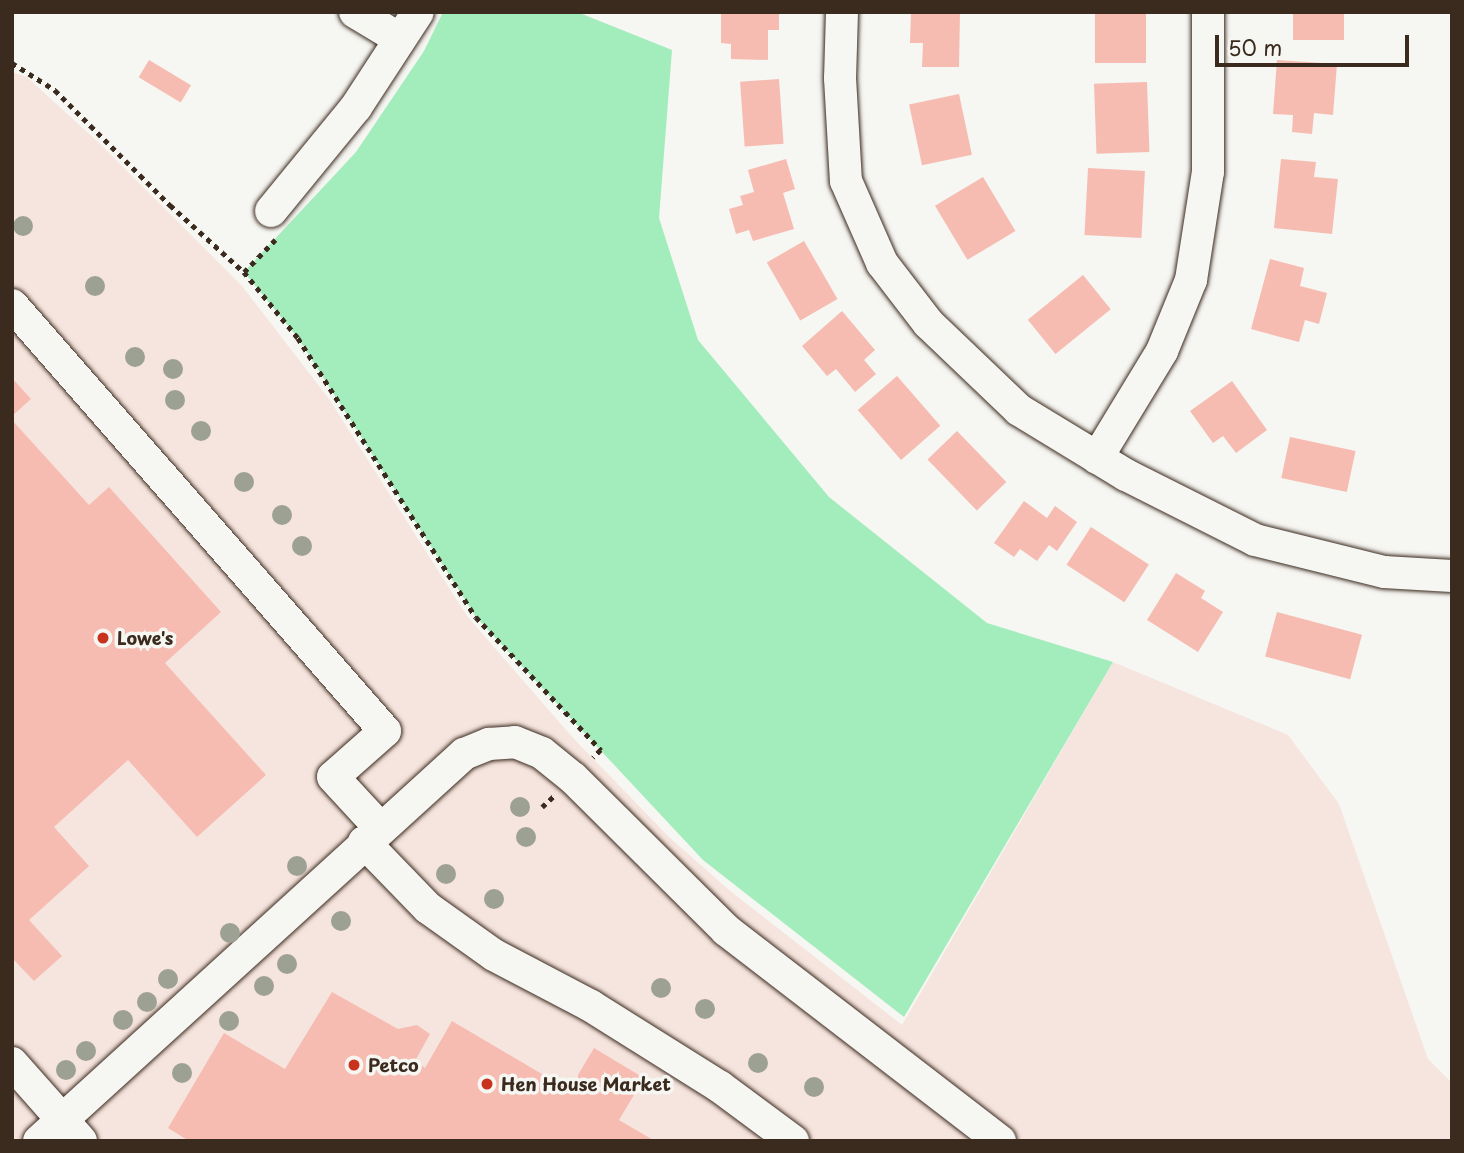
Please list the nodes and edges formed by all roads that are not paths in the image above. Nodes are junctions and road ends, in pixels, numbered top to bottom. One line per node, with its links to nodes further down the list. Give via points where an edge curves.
1 (355, 12): 5 (street)
2 (418, 12): 5 (street)
3 (842, 12): 8 (street, via 840,78 846,181 882,263 928,323 1019,410)
4 (1208, 12): 8 (street, via 1208,172 1191,280 1162,351)
5 (400, 39): 6 (street, via 356,107)
6 (271, 211)
7 (12, 305): 10 (street, via 385,731 333,777)
8 (1097, 457): 9 (street, via 1255,540 1384,572)
9 (1452, 576)
10 (372, 835): 12 (street); 14 (street, via 428,908 494,955 591,1006 720,1087); 15 (street, via 464,754 489,744 515,742 542,753 726,930)
11 (12, 1063): 12 (street)
12 (72, 1130): 13 (street)
13 (39, 1141)
14 (793, 1141)
15 (1000, 1141)

